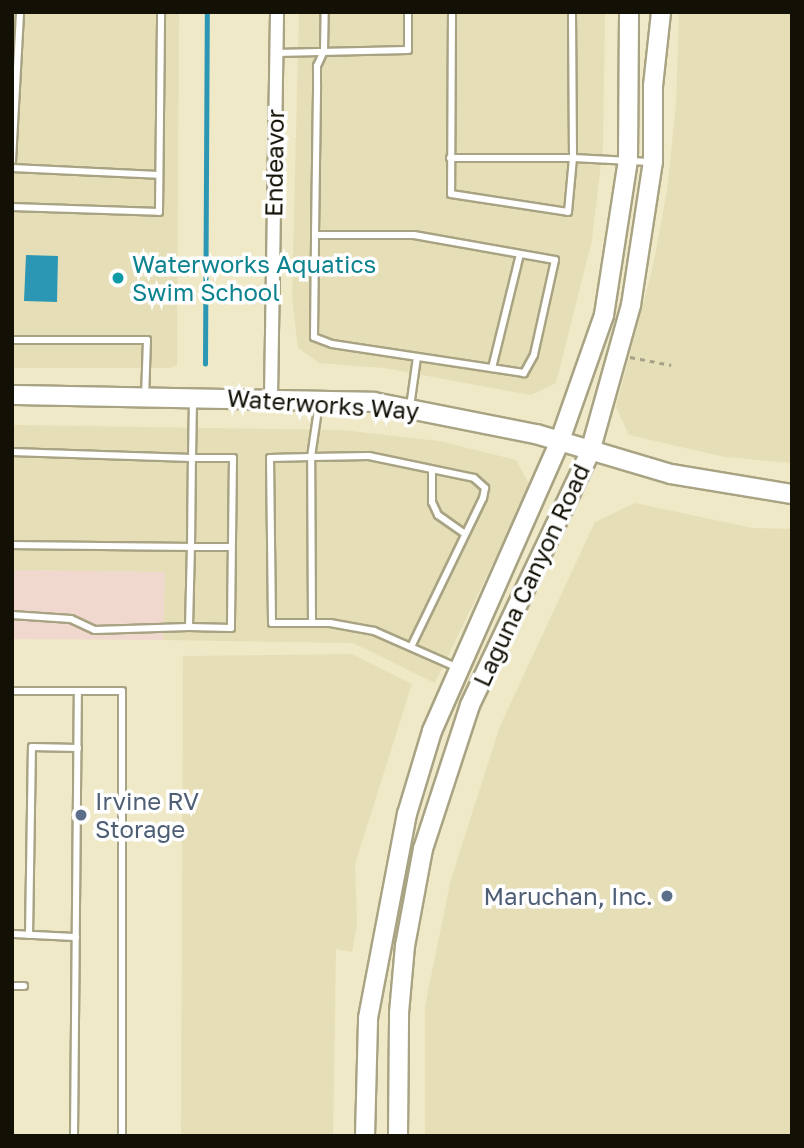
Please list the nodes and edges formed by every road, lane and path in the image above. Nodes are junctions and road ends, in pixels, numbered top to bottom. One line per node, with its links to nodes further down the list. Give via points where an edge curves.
1 (20, 12): 15 (lane)
2 (161, 12): 18 (lane)
3 (277, 12): 11 (street, Endeavor)
4 (325, 12): 10 (lane)
5 (408, 12): 10 (lane, via 408,50)
6 (452, 12): 12 (lane)
7 (572, 12): 13 (lane)
8 (629, 12): 14 (main road, Laguna Canyon Road)
9 (661, 12): 16 (main road, Laguna Canyon Road, via 653,86)
10 (324, 51): 11 (lane); 20 (lane, via 317,65)
11 (276, 53): 30 (street, Endeavor)
12 (450, 158): 13 (lane); 13 (lane, via 451,194 568,212)
13 (573, 158): 14 (lane)
14 (628, 159): 16 (lane); 33 (main road, Laguna Canyon Road, via 604,315)
15 (12, 161)
16 (653, 162): 23 (main road, Laguna Canyon Road, via 631,305)
17 (12, 168): 18 (lane)
18 (158, 175): 19 (lane, via 159,212)
19 (12, 207)
20 (315, 235): 21 (lane, via 414,235); 24 (lane, via 314,337)
21 (520, 254): 26 (lane); 26 (lane, via 555,260 534,355 524,373)
22 (12, 341): 28 (lane, via 147,340)
23 (617, 354): 25 (path); 34 (main road, Laguna Canyon Road)
24 (417, 357): 26 (lane); 32 (lane)
25 (671, 365)
26 (492, 368)
27 (12, 395): 28 (main road, Waterworks Way)
28 (145, 396): 29 (main road, Waterworks Way)
29 (194, 397): 30 (main road, Waterworks Way); 37 (lane)
30 (271, 397): 31 (main road, Waterworks Way)
31 (319, 399): 32 (main road, Waterworks Way); 36 (lane)
32 (410, 408): 33 (main road, Waterworks Way)
33 (559, 443): 34 (main road, Waterworks Way); 48 (main road, Laguna Canyon Road)
34 (590, 452): 39 (main road, Waterworks Way, via 671,474); 60 (main road, Laguna Canyon Road, via 470,705 423,849 400,1000)
35 (12, 453): 37 (lane)
36 (311, 457): 38 (lane, via 369,456); 45 (lane); 45 (lane, via 270,458 272,623)
37 (192, 458): 42 (lane); 43 (lane, via 233,458)
38 (432, 470): 40 (lane, via 432,502 438,515); 40 (lane, via 483,484 483,499)
39 (792, 495)
40 (464, 533): 47 (lane)
41 (12, 545): 42 (lane)
42 (191, 547): 43 (lane); 46 (lane)
43 (231, 547): 46 (lane, via 231,628)
44 (12, 615): 46 (lane, via 71,619 94,630)
45 (312, 623): 47 (lane, via 374,631)
46 (189, 627)
47 (411, 647): 48 (lane)
48 (460, 669): 59 (main road, Laguna Canyon Road, via 432,731 407,814 379,940 368,1018)
49 (12, 691): 50 (lane)
50 (78, 691): 51 (lane); 58 (lane, via 122,691)
51 (78, 748): 53 (lane, via 32,747); 54 (lane)
52 (12, 934): 53 (lane)
53 (29, 935): 54 (lane)
54 (76, 937): 57 (lane)
55 (12, 986): 56 (lane)
56 (24, 986)
57 (74, 1136)
58 (122, 1136)
59 (365, 1136)
60 (398, 1136)

